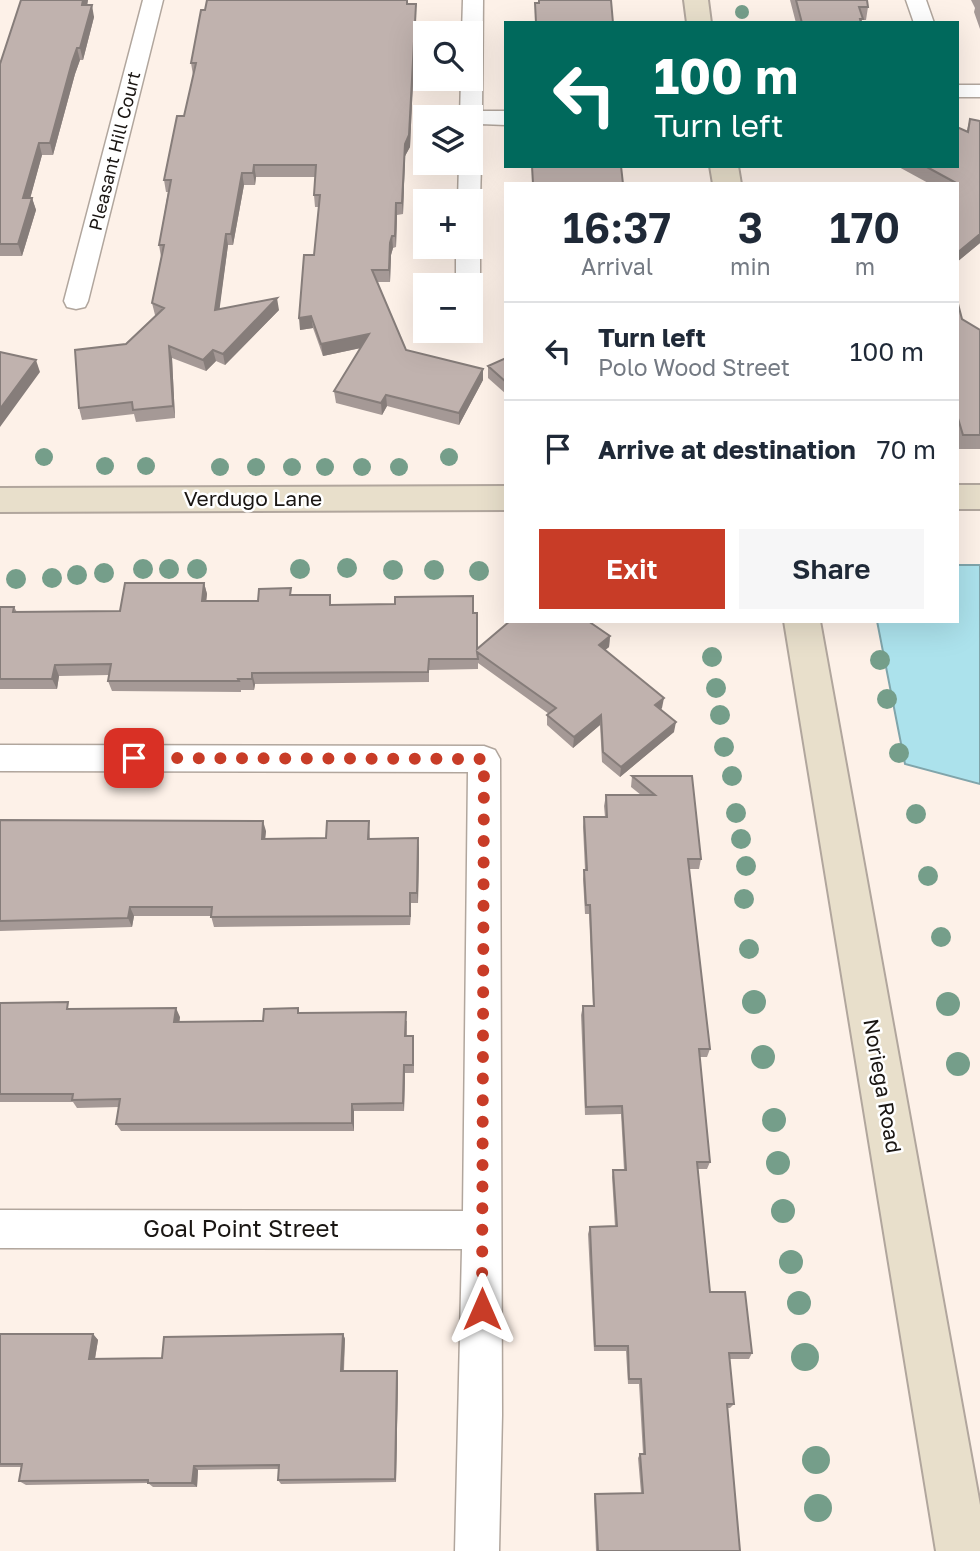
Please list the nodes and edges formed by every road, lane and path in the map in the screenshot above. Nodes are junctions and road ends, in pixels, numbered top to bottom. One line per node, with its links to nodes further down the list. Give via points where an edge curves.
1 (153, 0): 12 (street, Pleasant Hill Court)
2 (473, 0): 9 (street)
3 (695, 0): 5 (street)
4 (916, 0): 6 (street)
5 (699, 21)
6 (923, 21)
7 (959, 91): 8 (street)
8 (980, 91)
9 (471, 105)
10 (504, 117): 11 (street)
11 (483, 118)
12 (76, 301)
13 (959, 497): 14 (street)
14 (980, 497)
15 (504, 498): 16 (street, Verdugo Lane)
16 (0, 500)
17 (802, 623): 22 (street, Noriega Road)
18 (0, 758): 20 (street, via 484,759)
19 (0, 1229): 20 (street, Goal Point Street)
20 (482, 1230): 21 (street)
21 (477, 1551)
22 (962, 1551)

